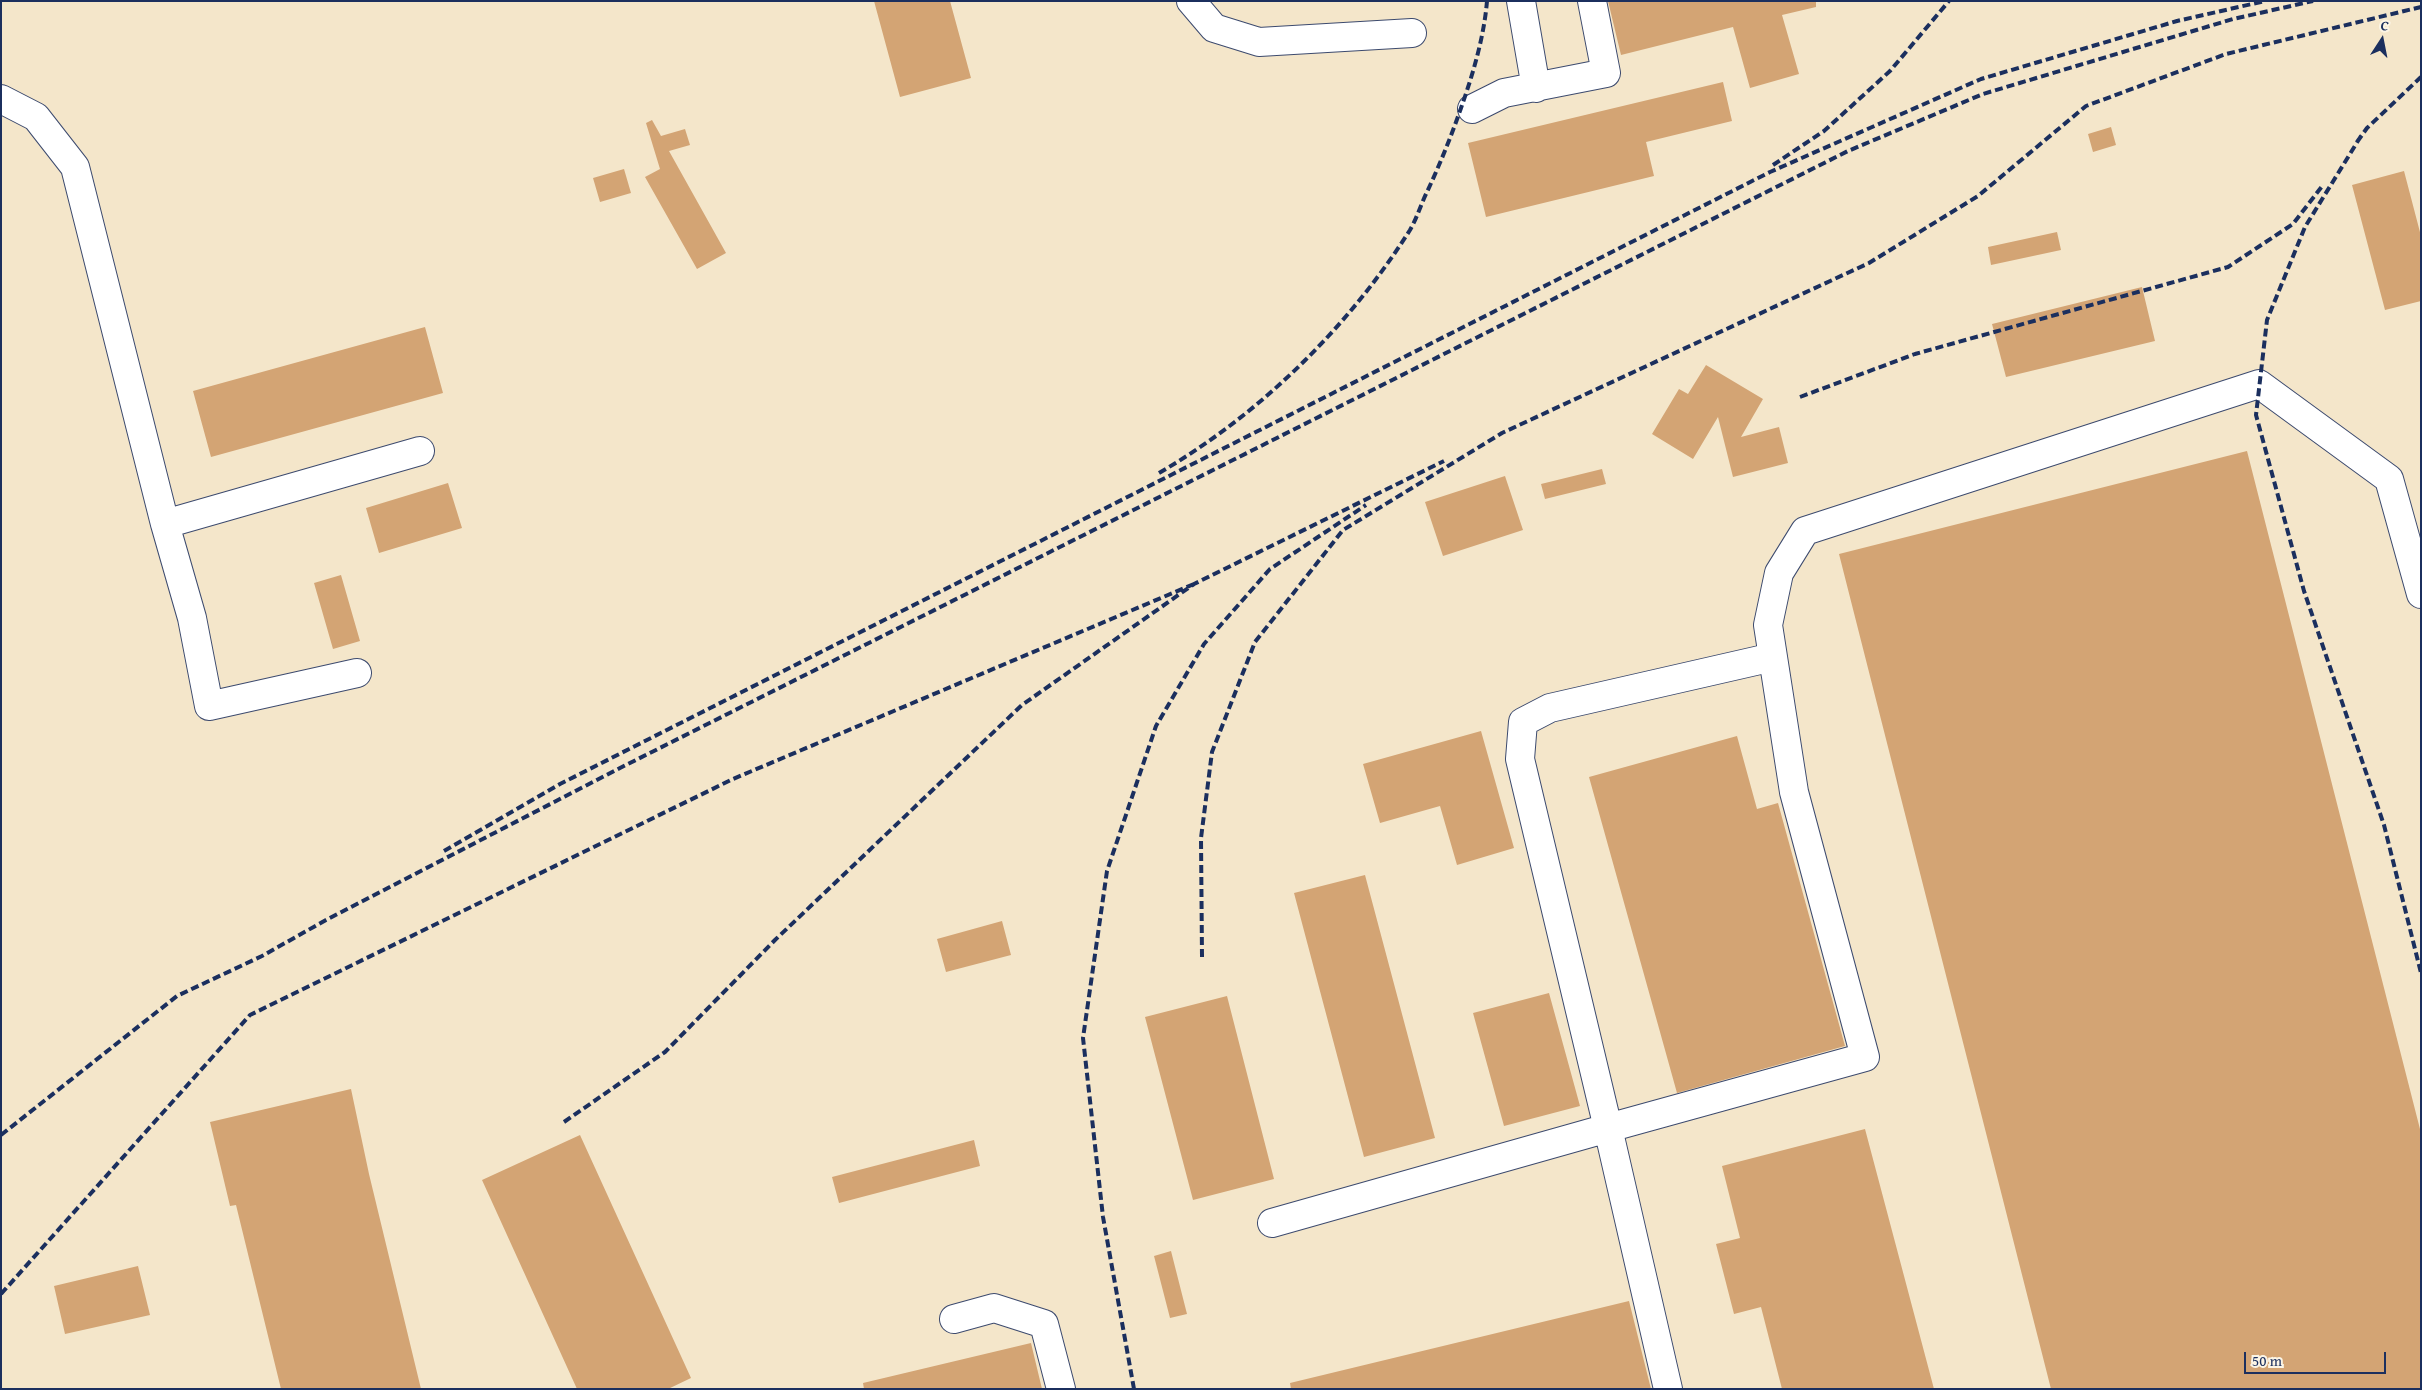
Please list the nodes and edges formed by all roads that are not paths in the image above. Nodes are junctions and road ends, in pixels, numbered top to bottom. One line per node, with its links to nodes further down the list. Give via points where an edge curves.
1 (1191, 1): 4 (lane, via 1214,28 1259,42)
2 (1521, 1): 5 (lane)
3 (1592, 1): 5 (lane, via 1606,73)
4 (1412, 33)
5 (1536, 88): 7 (lane, via 1504,93)
6 (1, 99): 9 (lane, via 36,117 75,167)
7 (1472, 109)
8 (420, 451): 9 (lane)
9 (165, 524): 12 (lane, via 192,618 209,706)
10 (2421, 594): 11 (lane, via 2388,479 2259,384 1805,531 1780,573 1768,625)
11 (1774, 658): 13 (lane, via 1550,708 1523,722 1520,759); 13 (lane, via 1794,792 1865,1057)
12 (358, 673)
13 (1608, 1128): 14 (lane); 17 (lane)
14 (1272, 1223)
15 (954, 1319): 16 (lane, via 994,1308 1044,1324)
16 (1061, 1389)
17 (1668, 1389)

